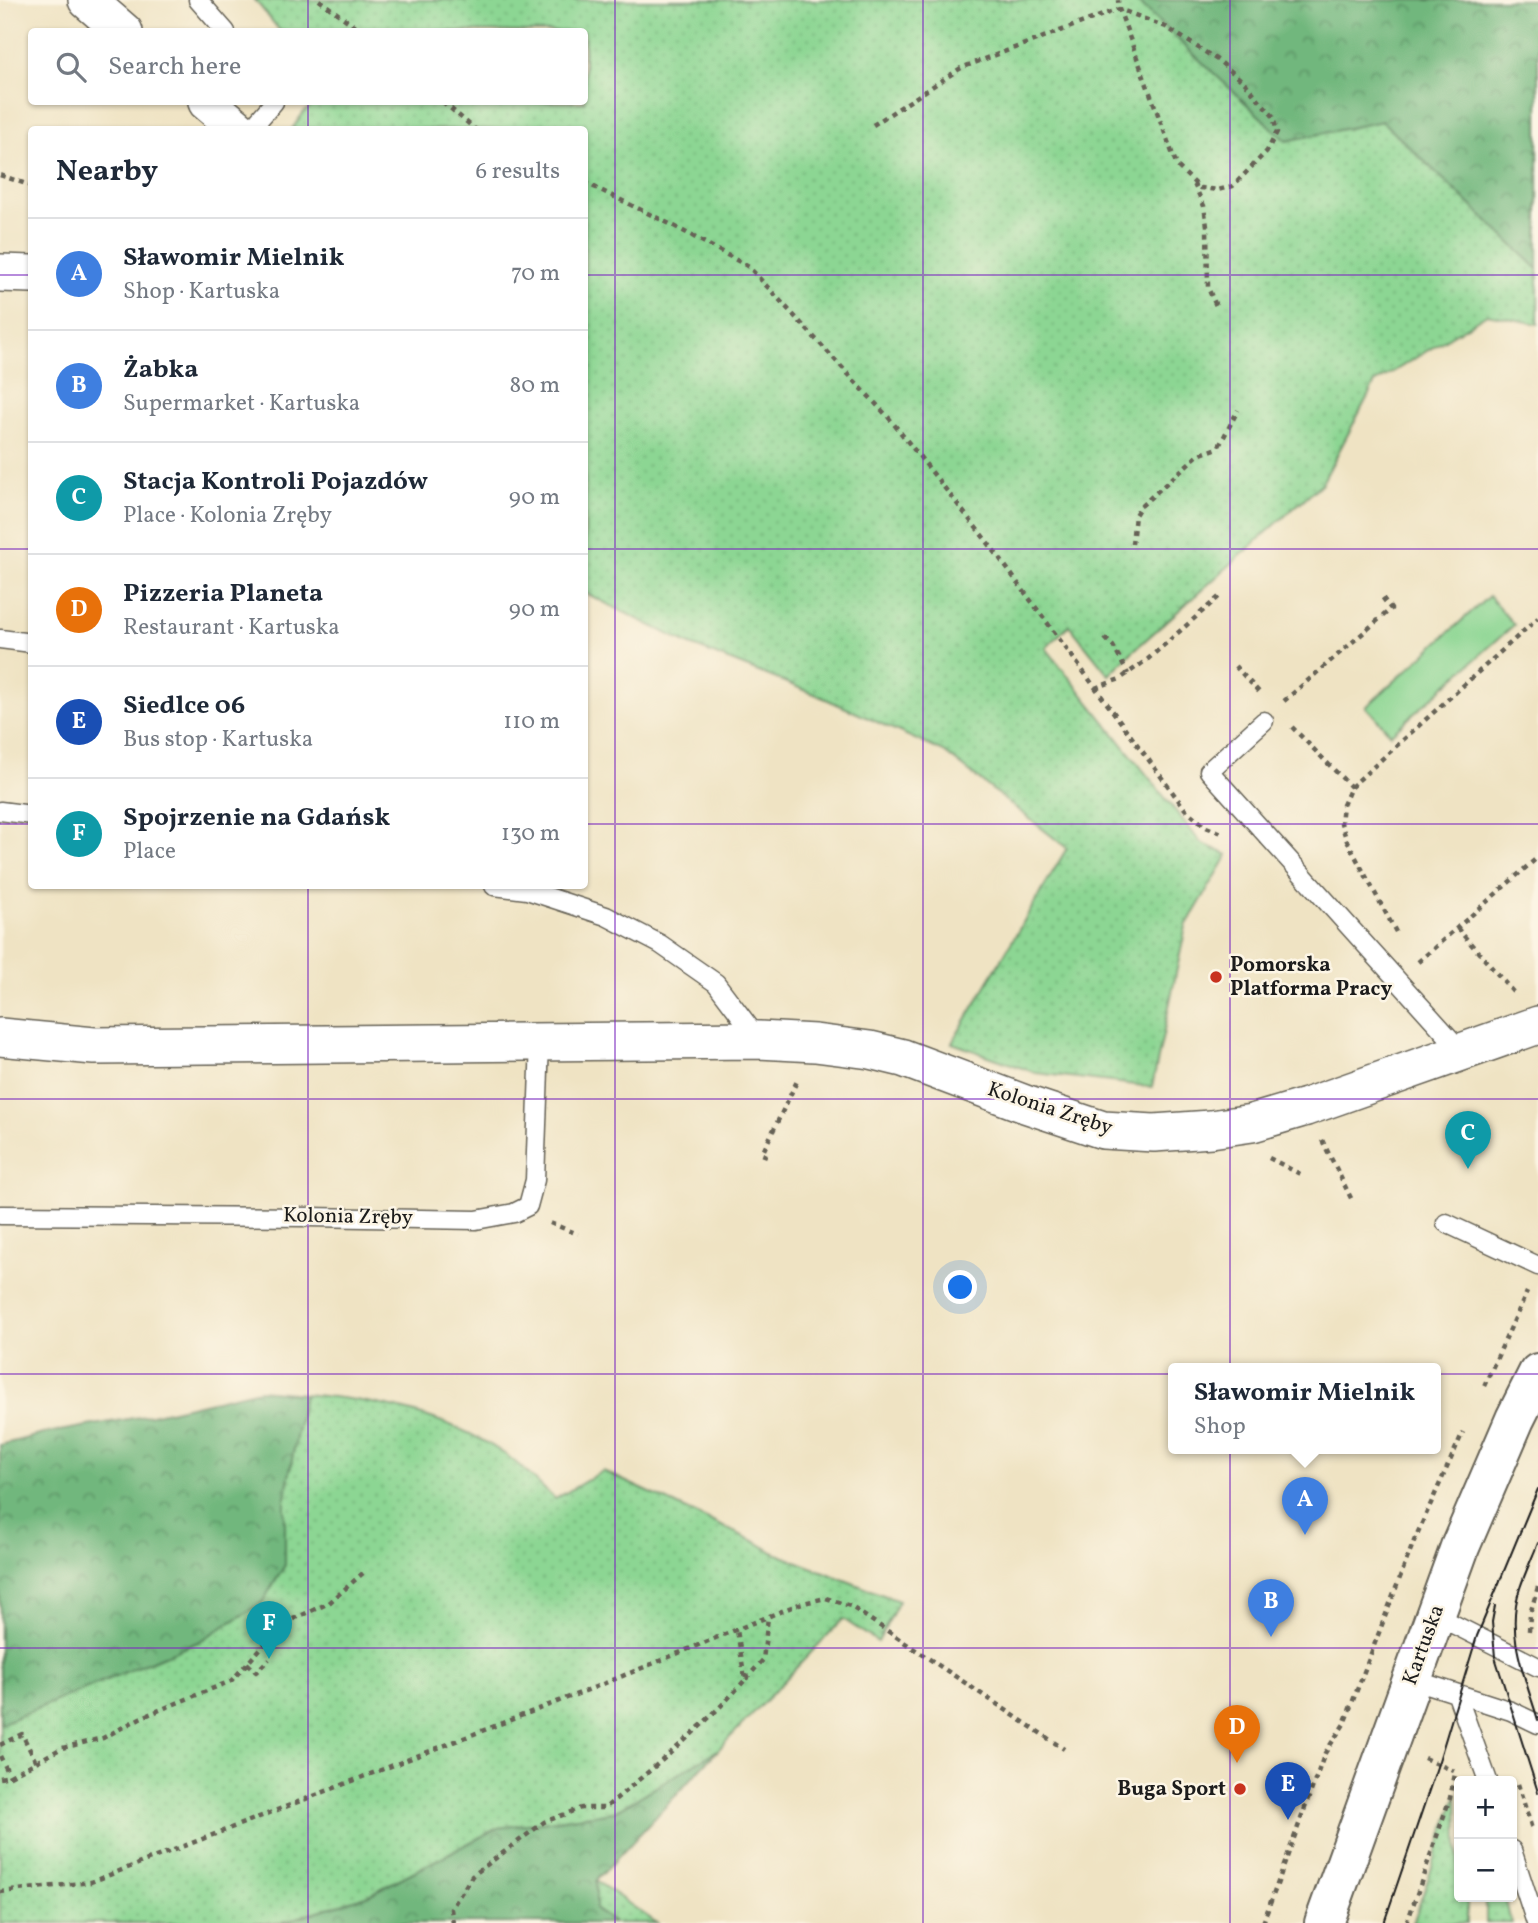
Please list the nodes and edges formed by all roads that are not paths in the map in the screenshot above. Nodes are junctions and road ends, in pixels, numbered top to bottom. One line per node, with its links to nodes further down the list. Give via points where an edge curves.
1 (87, 0): 3 (street)
2 (198, 0): 4 (lane)
3 (119, 28)
4 (222, 28)
5 (211, 105): 7 (street)
6 (271, 105): 8 (lane)
7 (235, 126)
8 (253, 126)
9 (0, 273): 10 (street)
10 (28, 274)
11 (0, 639): 12 (lane)
12 (28, 642)
13 (1264, 721): 21 (lane, via 1209,771)
14 (0, 811): 15 (lane)
15 (28, 814)
16 (519, 889): 19 (lane, via 606,916 660,944 716,983)
17 (1528, 1012): 21 (street, Kolonia Zręby)
18 (0, 1037): 20 (street, Kolonia Zręby, via 94,1046)
19 (759, 1040): 20 (street, Kolonia Zręby); 21 (street, Kolonia Zręby, via 870,1050 1111,1131 1154,1133 1252,1123)
20 (540, 1042): 22 (lane, Kolonia Zręby, via 535,1180 528,1206 514,1213 476,1220)
21 (1463, 1053)
22 (0, 1215)
23 (1446, 1223): 24 (lane)
24 (1538, 1266)
25 (1538, 1373): 26 (main road, Kartuska, via 1460,1547)
26 (1435, 1615): 27 (lane); 28 (main road, Kartuska)
27 (1537, 1663)
28 (1412, 1679): 29 (lane); 33 (main road, Kartuska)
29 (1457, 1695): 30 (lane); 31 (lane)
30 (1538, 1724)
31 (1486, 1776)
32 (1517, 1865): 34 (lane)
33 (1324, 1923)
34 (1536, 1923)

